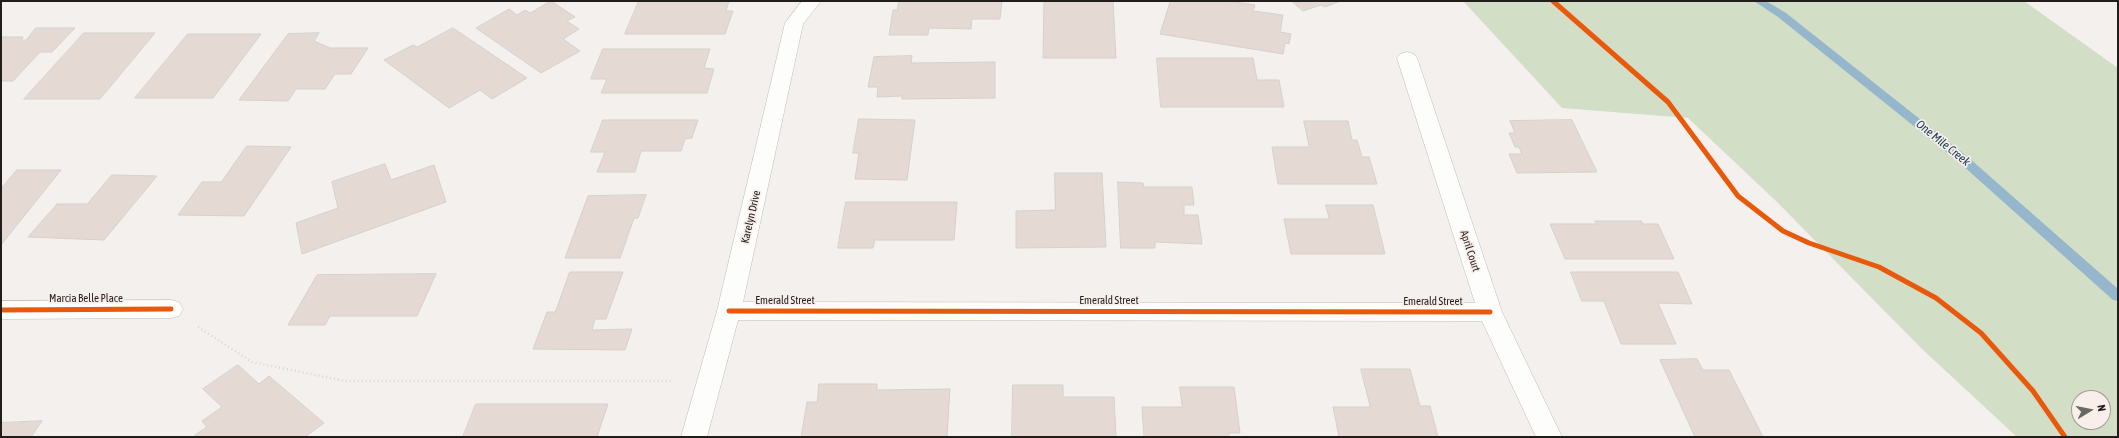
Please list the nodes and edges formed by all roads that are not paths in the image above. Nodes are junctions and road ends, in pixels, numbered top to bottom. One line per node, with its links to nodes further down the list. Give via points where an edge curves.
1 (812, 1): 5 (street, Karelyn Drive, via 794,22)
2 (1407, 58): 6 (street, April Court)
3 (171, 309): 4 (street, Marcia Belle Place)
4 (1, 310)
5 (728, 311): 6 (street, Emerald Street); 7 (street, Karelyn Drive)
6 (1490, 312): 8 (street, April Court)
7 (694, 437)
8 (1549, 437)

